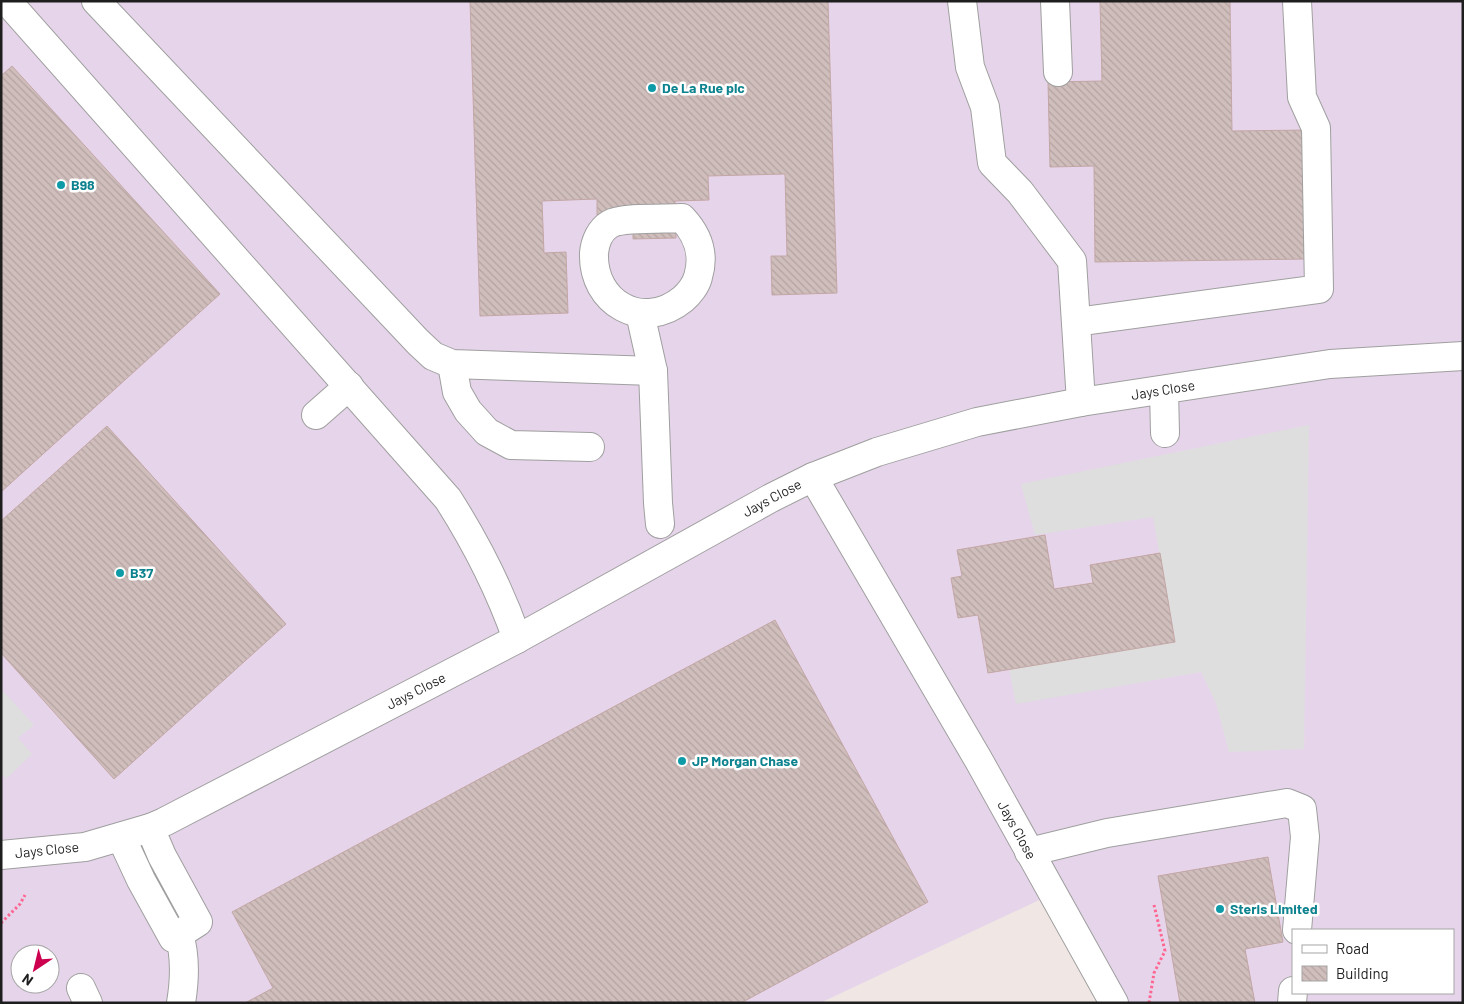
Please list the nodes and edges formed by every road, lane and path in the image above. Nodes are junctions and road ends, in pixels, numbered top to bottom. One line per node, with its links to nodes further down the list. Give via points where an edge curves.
1 (7, 1): 12 (street)
2 (96, 1): 10 (street, via 418,342 433,356)
3 (962, 1): 8 (street, via 970,67 985,107 992,163 1020,192 1072,261)
4 (1055, 1): 6 (street)
5 (1297, 1): 8 (street, via 1302,97 1316,128 1319,289)
6 (1058, 72)
7 (640, 313): 11 (street)
8 (1076, 322): 14 (street)
9 (1463, 356): 13 (street, Jays Close, via 1330,364)
10 (452, 364): 11 (street); 17 (street, via 458,392 468,411 487,432 511,445)
11 (653, 371): 19 (street)
12 (348, 386): 15 (street); 20 (street, via 448,498 472,537 506,606)
13 (1164, 390): 14 (street, Jays Close); 16 (street)
14 (1081, 402): 18 (street, Jays Close, via 977,422 877,452)
15 (316, 415)
16 (1165, 433)
17 (590, 447)
18 (813, 477): 20 (street, Jays Close); 23 (street, Jays Close)
19 (660, 524)
20 (517, 639): 21 (street, Jays Close)
21 (150, 828): 22 (street, Jays Close); 29 (street, via 198,922)
22 (121, 837): 24 (street, Jays Close, via 85,847); 29 (street, via 173,938)
23 (1030, 852): 28 (street, via 1107,833 1287,803 1302,809 1305,837); 31 (street, Jays Close)
24 (1, 855)
25 (25, 895): 27 (path)
26 (1154, 905): 32 (path, via 1166,950 1154,973)
27 (1, 923)
28 (1298, 929)
29 (178, 934): 30 (street, via 185,963)
30 (181, 1003)
31 (1114, 1003)
32 (1149, 1003)

